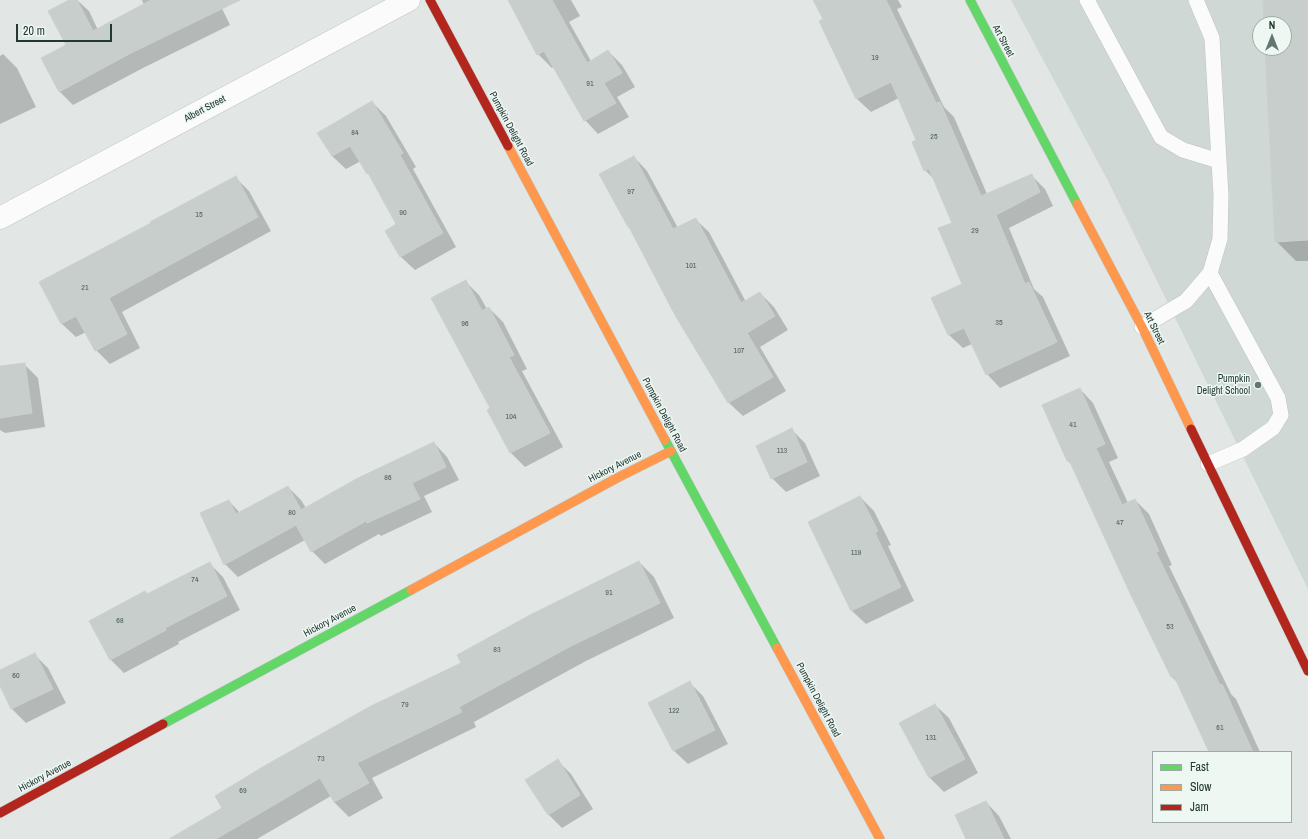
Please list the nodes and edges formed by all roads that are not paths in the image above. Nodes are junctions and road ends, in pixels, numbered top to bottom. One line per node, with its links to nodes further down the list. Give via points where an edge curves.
1 (409, 0): 7 (street, Albert Street)
2 (430, 0): 10 (street, Pumpkin Delight Road)
3 (970, 0): 9 (street, Art Street)
4 (1087, 0): 6 (lane, via 1162,136 1183,150)
5 (1196, 0): 6 (lane, via 1212,38)
6 (1219, 161): 8 (lane, via 1220,239)
7 (0, 218)
8 (1210, 273): 9 (lane, via 1186,301); 11 (lane, via 1278,398 1281,415 1273,428 1243,449)
9 (1142, 327): 11 (street, Art Street)
10 (671, 451): 13 (street, Hickory Avenue, via 616,478); 14 (street, Pumpkin Delight Road)
11 (1208, 464): 12 (street, Art Street)
12 (1308, 671)
13 (0, 813)
14 (880, 839)

